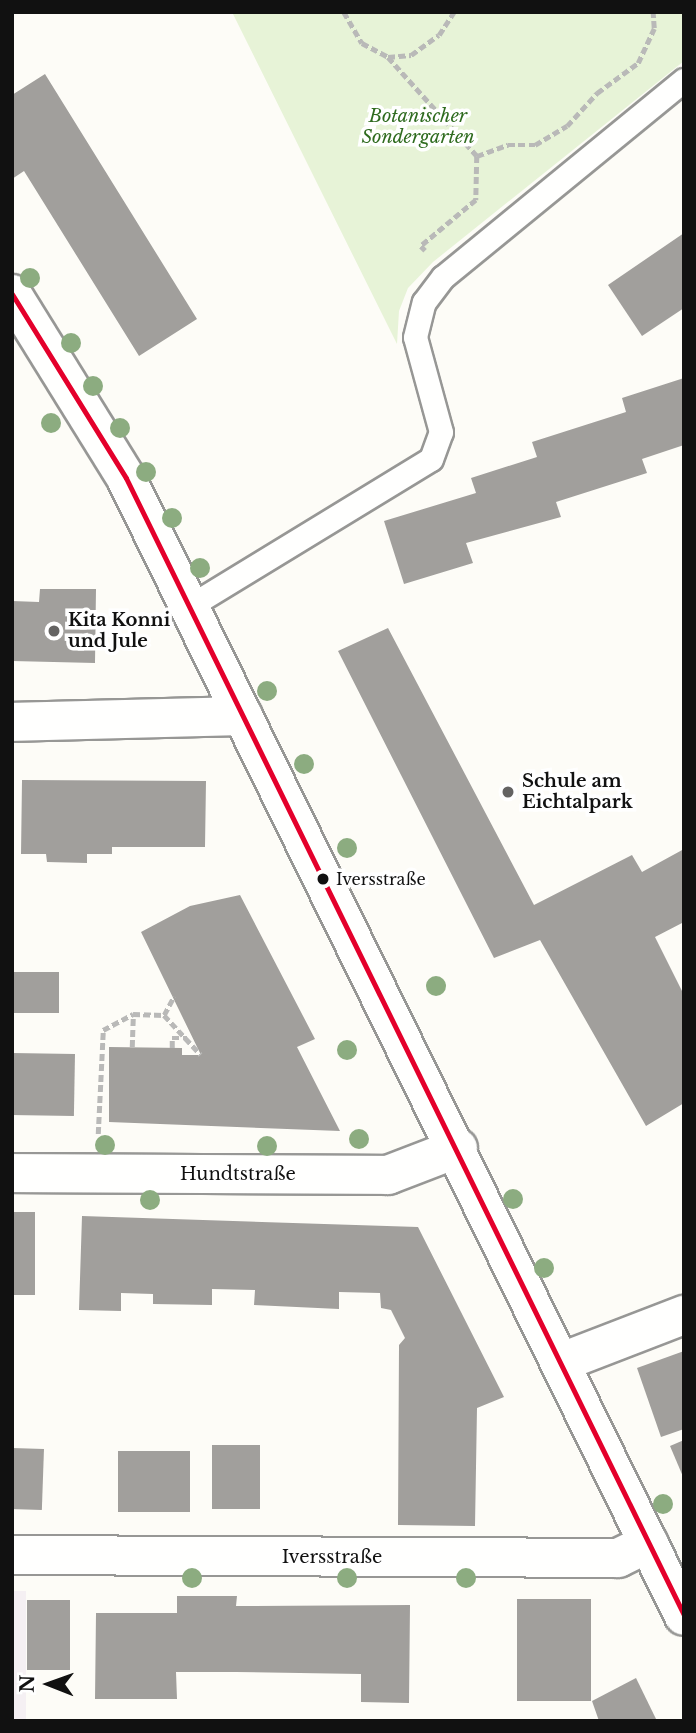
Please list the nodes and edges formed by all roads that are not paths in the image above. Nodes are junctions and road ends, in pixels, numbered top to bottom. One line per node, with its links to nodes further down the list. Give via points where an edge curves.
1 (684, 80): 3 (lane, via 443,277 415,325 441,432 431,459)
2 (12, 294): 3 (street, via 126,478)
3 (190, 606): 4 (street)
4 (243, 716): 5 (street); 6 (street)
5 (12, 722)
6 (458, 1148): 7 (street, Hundtstraße, via 388,1175); 9 (street)
7 (12, 1173)
8 (684, 1315): 9 (street)
9 (562, 1362): 10 (street)
10 (649, 1543): 11 (street, Iversstraße, via 618,1558); 12 (street)
11 (12, 1555)
12 (684, 1616)

